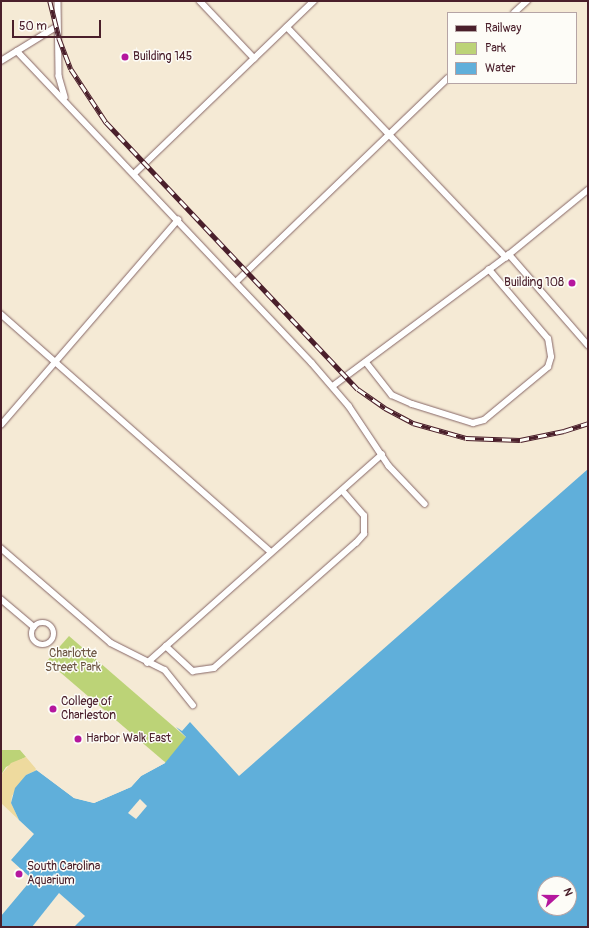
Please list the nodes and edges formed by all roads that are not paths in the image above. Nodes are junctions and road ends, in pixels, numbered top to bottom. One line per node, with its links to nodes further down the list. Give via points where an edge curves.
1 (58, 1): 6 (lane)
2 (200, 1): 9 (lane)
3 (314, 1): 7 (lane)
4 (526, 1): 5 (lane)
5 (515, 12)
6 (56, 27): 8 (lane); 12 (lane, via 60,86)
7 (287, 27): 9 (lane); 13 (lane)
8 (17, 51): 10 (lane); 12 (lane)
9 (254, 58): 14 (lane)
10 (1, 61)
11 (447, 79): 13 (lane)
12 (71, 106): 14 (lane)
13 (390, 134): 17 (lane); 19 (lane)
14 (134, 174): 16 (lane)
15 (588, 190): 17 (lane)
16 (178, 220): 19 (lane); 22 (lane)
17 (508, 256): 18 (lane); 21 (lane)
18 (489, 270): 23 (lane); 23 (lane, via 548,339 551,357 548,367 484,420 473,423 392,395)
19 (236, 282): 24 (lane)
20 (1, 314): 22 (lane)
21 (588, 344)
22 (56, 362): 25 (lane); 30 (lane)
23 (366, 362): 24 (lane)
24 (333, 386): 26 (lane)
25 (1, 425)
26 (382, 454): 27 (lane); 28 (lane)
27 (342, 491): 30 (lane); 33 (lane, via 364,516 364,534 356,543 214,668 193,671)
28 (425, 504)
29 (1, 548): 34 (lane, via 111,643)
30 (271, 552): 33 (lane)
31 (1, 599): 32 (lane)
32 (34, 627)
33 (166, 646): 34 (lane)
34 (147, 663): 35 (lane, via 165,670)
35 (193, 705)

